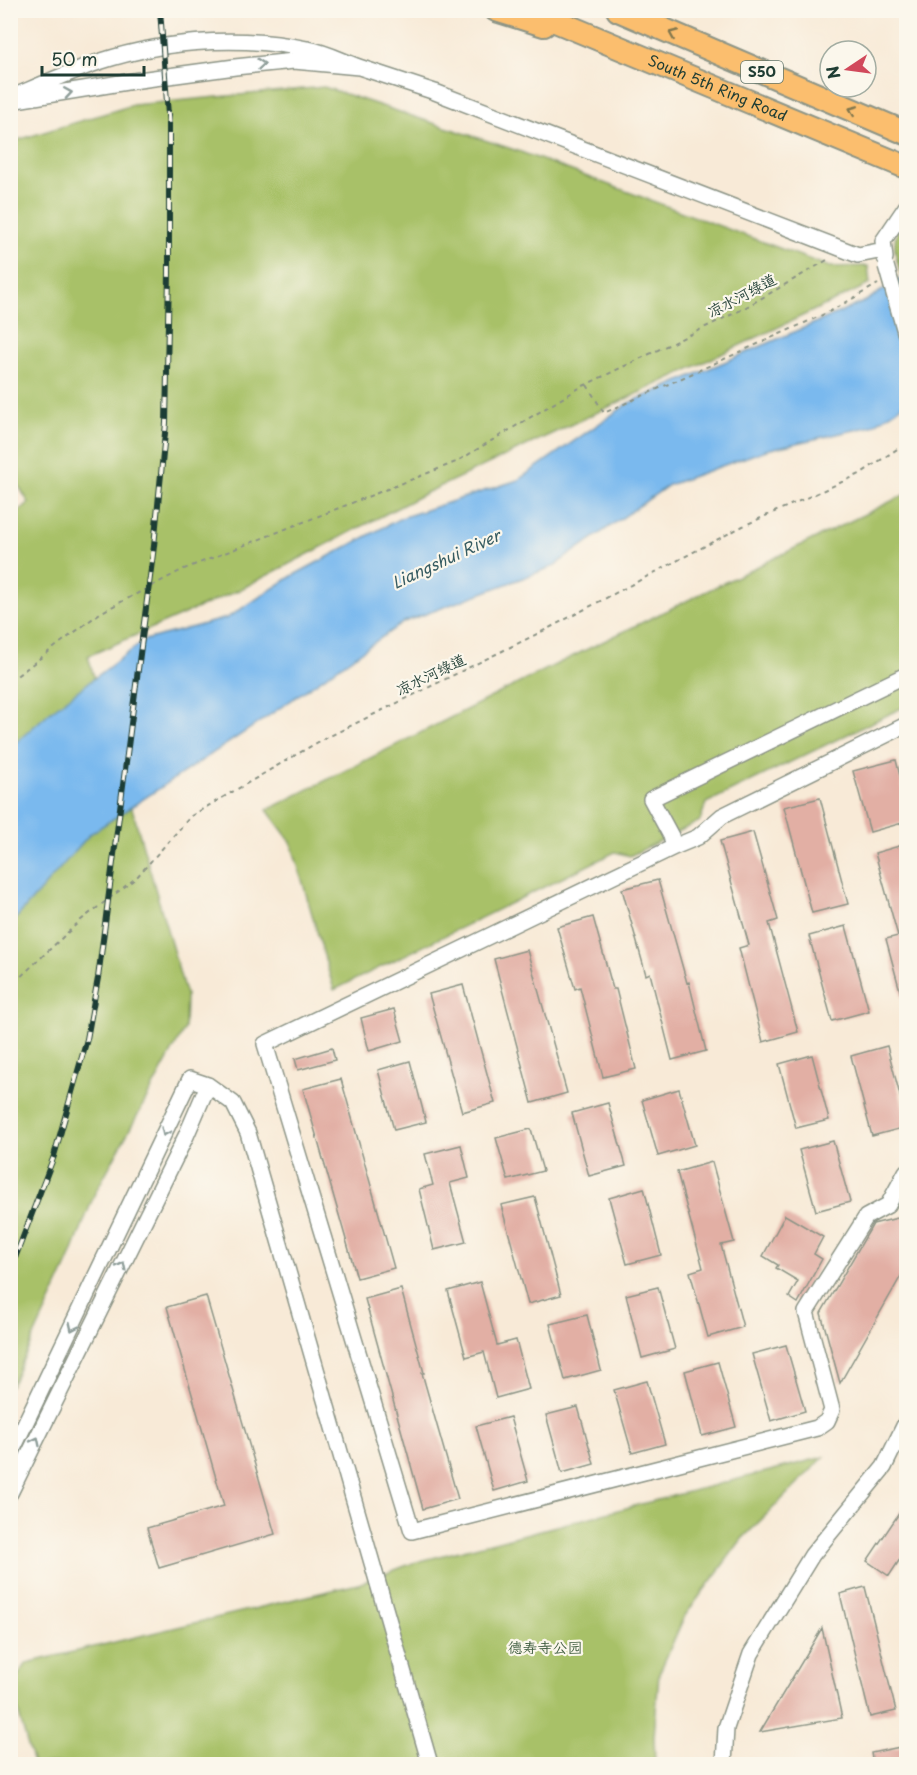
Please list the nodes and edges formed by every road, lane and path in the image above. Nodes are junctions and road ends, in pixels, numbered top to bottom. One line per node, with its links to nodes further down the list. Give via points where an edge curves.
1 (496, 10): 4 (highway)
2 (529, 10): 4 (highway, South 5th Ring Road / S50)
3 (618, 10): 7 (highway, S50, one-way to 3)
4 (611, 45): 8 (highway, South 5th Ring Road / S50)
5 (359, 67): 6 (street, one-way to 5, via 294,61); 6 (street, via 309,49 239,40 202,42 137,51 88,66); 10 (street, via 435,92)
6 (10, 100)
7 (906, 133)
8 (900, 164)
9 (906, 207): 11 (street, via 884,241)
10 (844, 250): 11 (street, via 858,255); 14 (path, 凉水河绿道, via 741,310)
11 (884, 250): 13 (street, bridge)
12 (878, 285): 14 (path, via 829,312 604,413)
13 (906, 335)
14 (587, 384): 17 (path, 凉水河绿道, via 456,462 184,569 100,613)
15 (906, 443): 20 (path, 凉水河绿道, via 860,474 743,526 549,628 318,742 191,816 136,878 81,920)
16 (906, 675): 19 (street, via 651,800)
17 (10, 681)
18 (906, 725): 19 (street, via 741,806 698,837)
19 (674, 847): 22 (street, via 265,1044 412,1531 817,1428 827,1421 832,1410 807,1312 866,1217 888,1205)
20 (10, 990)
21 (208, 1085): 24 (street, one-way to 24, via 190,1079); 25 (street, one-way to 21); 26 (street, via 233,1103 248,1134)
22 (906, 1172)
23 (906, 1422): 27 (street, via 884,1467 812,1555 750,1654 726,1728)
24 (10, 1455)
25 (10, 1493)
26 (430, 1764)
27 (724, 1764)

